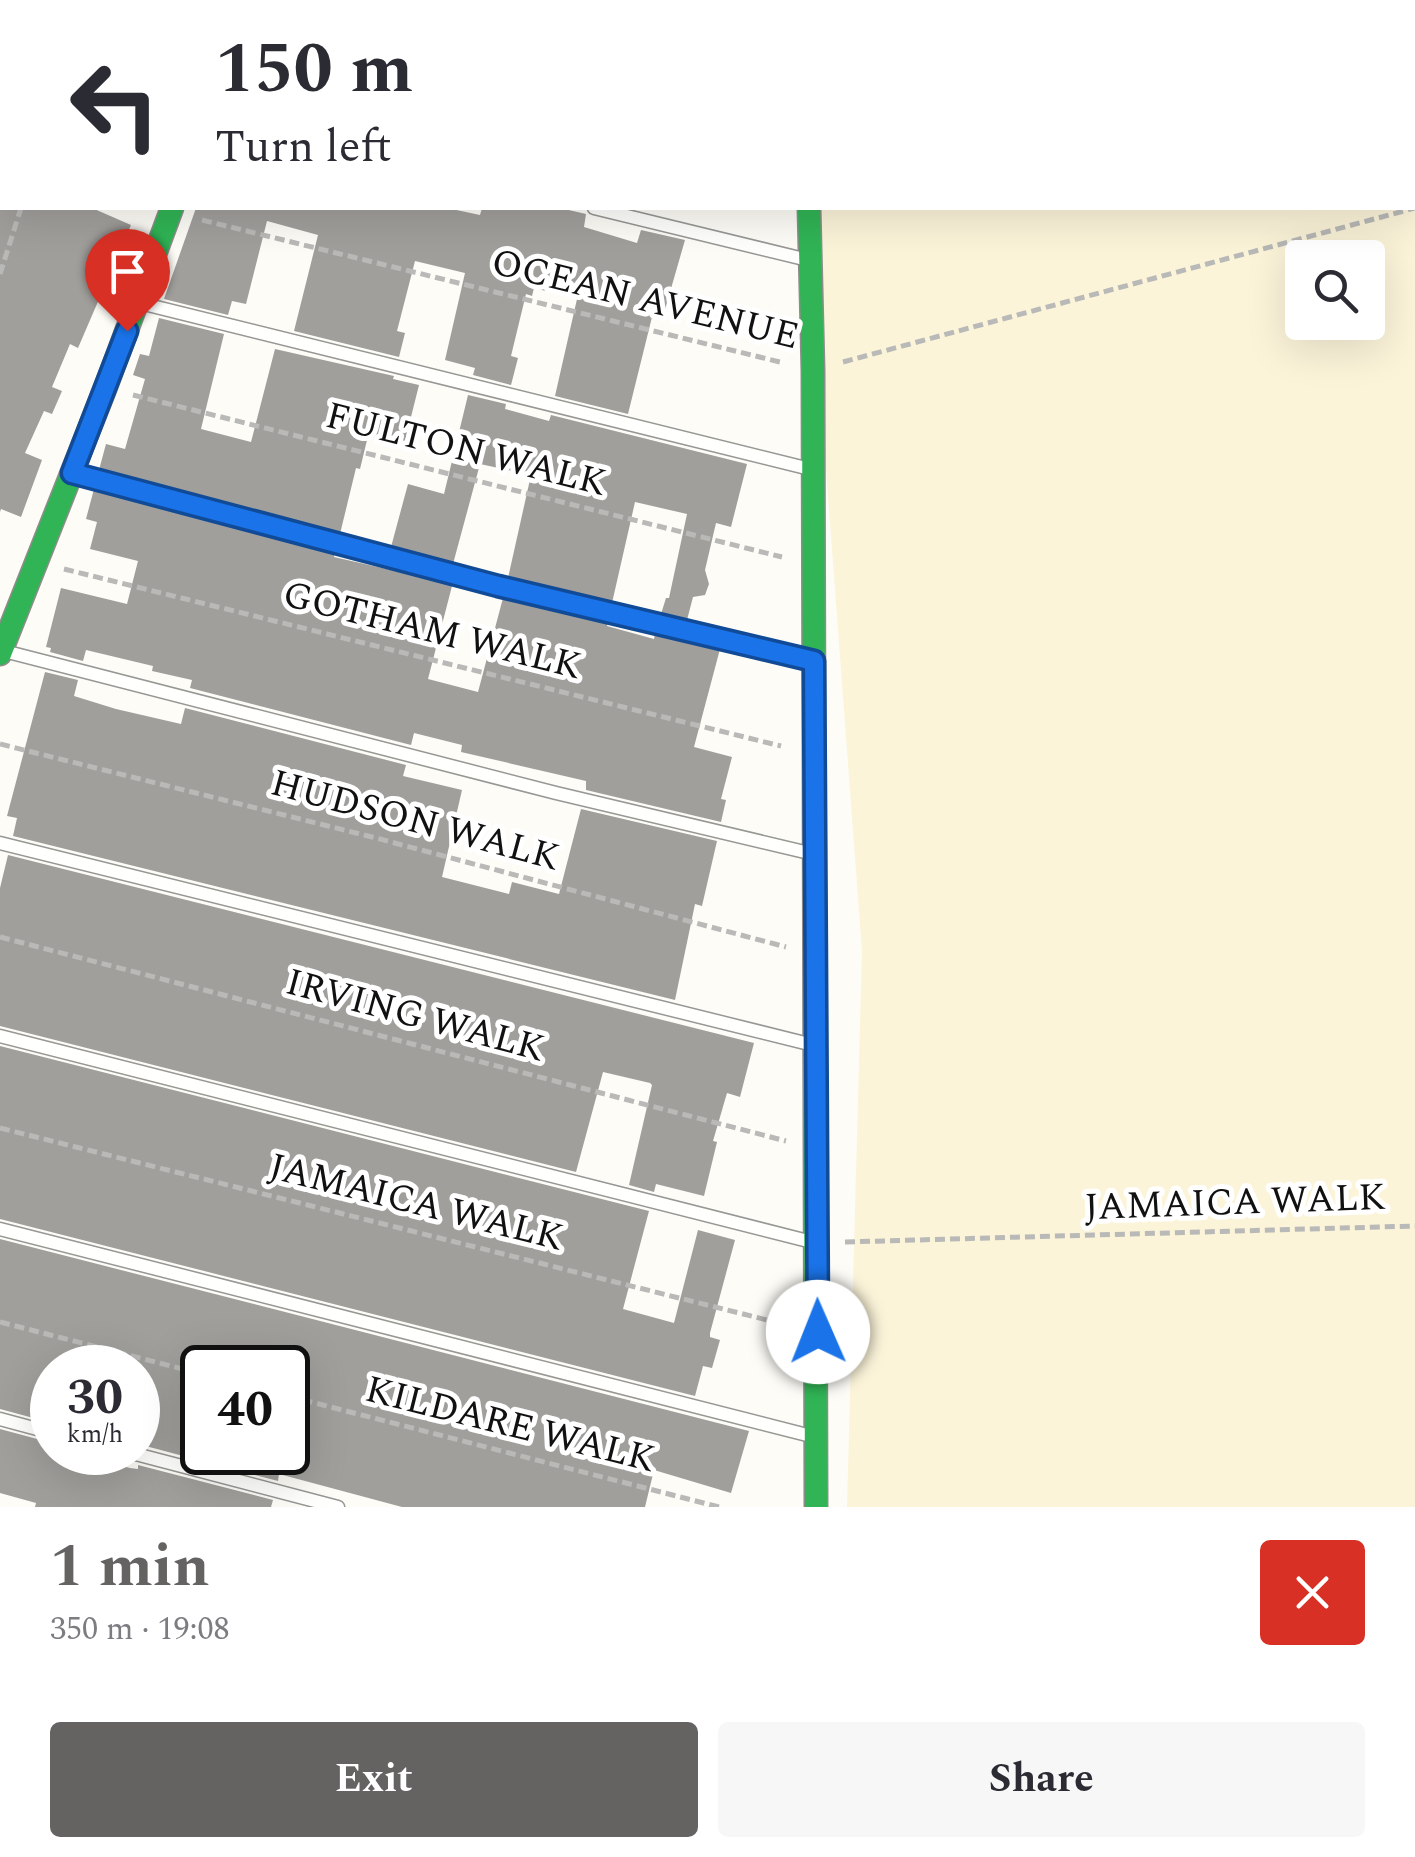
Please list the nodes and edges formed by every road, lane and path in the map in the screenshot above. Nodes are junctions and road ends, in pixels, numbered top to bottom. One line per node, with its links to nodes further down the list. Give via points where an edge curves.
1 (21, 210): 7 (path)
2 (171, 210): 8 (street); 9 (path, OCEAN AVENUE)
3 (602, 210): 6 (lane)
4 (809, 210): 6 (street)
5 (1408, 210): 9 (path, OCEAN AVENUE)
6 (810, 260): 9 (street)
7 (0, 274)
8 (138, 302): 10 (street); 11 (lane)
9 (813, 370): 11 (street)
10 (106, 389): 12 (street); 14 (path, FULTON WALK)
11 (813, 470): 14 (street)
12 (72, 473): 13 (street); 16 (lane)
13 (37, 562): 15 (street); 18 (path, GOTHAM WALK)
14 (814, 564): 16 (street)
15 (1, 652): 20 (lane)
16 (814, 661): 18 (street)
17 (0, 744): 22 (path, HUDSON WALK)
18 (814, 754): 20 (street)
19 (0, 843): 24 (lane)
20 (814, 854): 22 (street)
21 (0, 937): 26 (path, IRVING WALK)
22 (814, 955): 24 (street)
23 (0, 1036): 29 (lane)
24 (815, 1046): 26 (street)
25 (0, 1128): 31 (path, JAMAICA WALK)
26 (816, 1148): 29 (street)
27 (1415, 1226): 29 (path, JAMAICA WALK)
28 (0, 1229): 36 (lane)
29 (817, 1243): 31 (street)
30 (0, 1322): 32 (path)
31 (818, 1332): 36 (street)
32 (180, 1368)
33 (310, 1402): 39 (path, KILDARE WALK)
34 (0, 1419): 35 (lane)
35 (30, 1427)
36 (817, 1438): 40 (street)
37 (160, 1460): 38 (lane)
38 (338, 1507)
39 (719, 1507)
40 (816, 1507)

